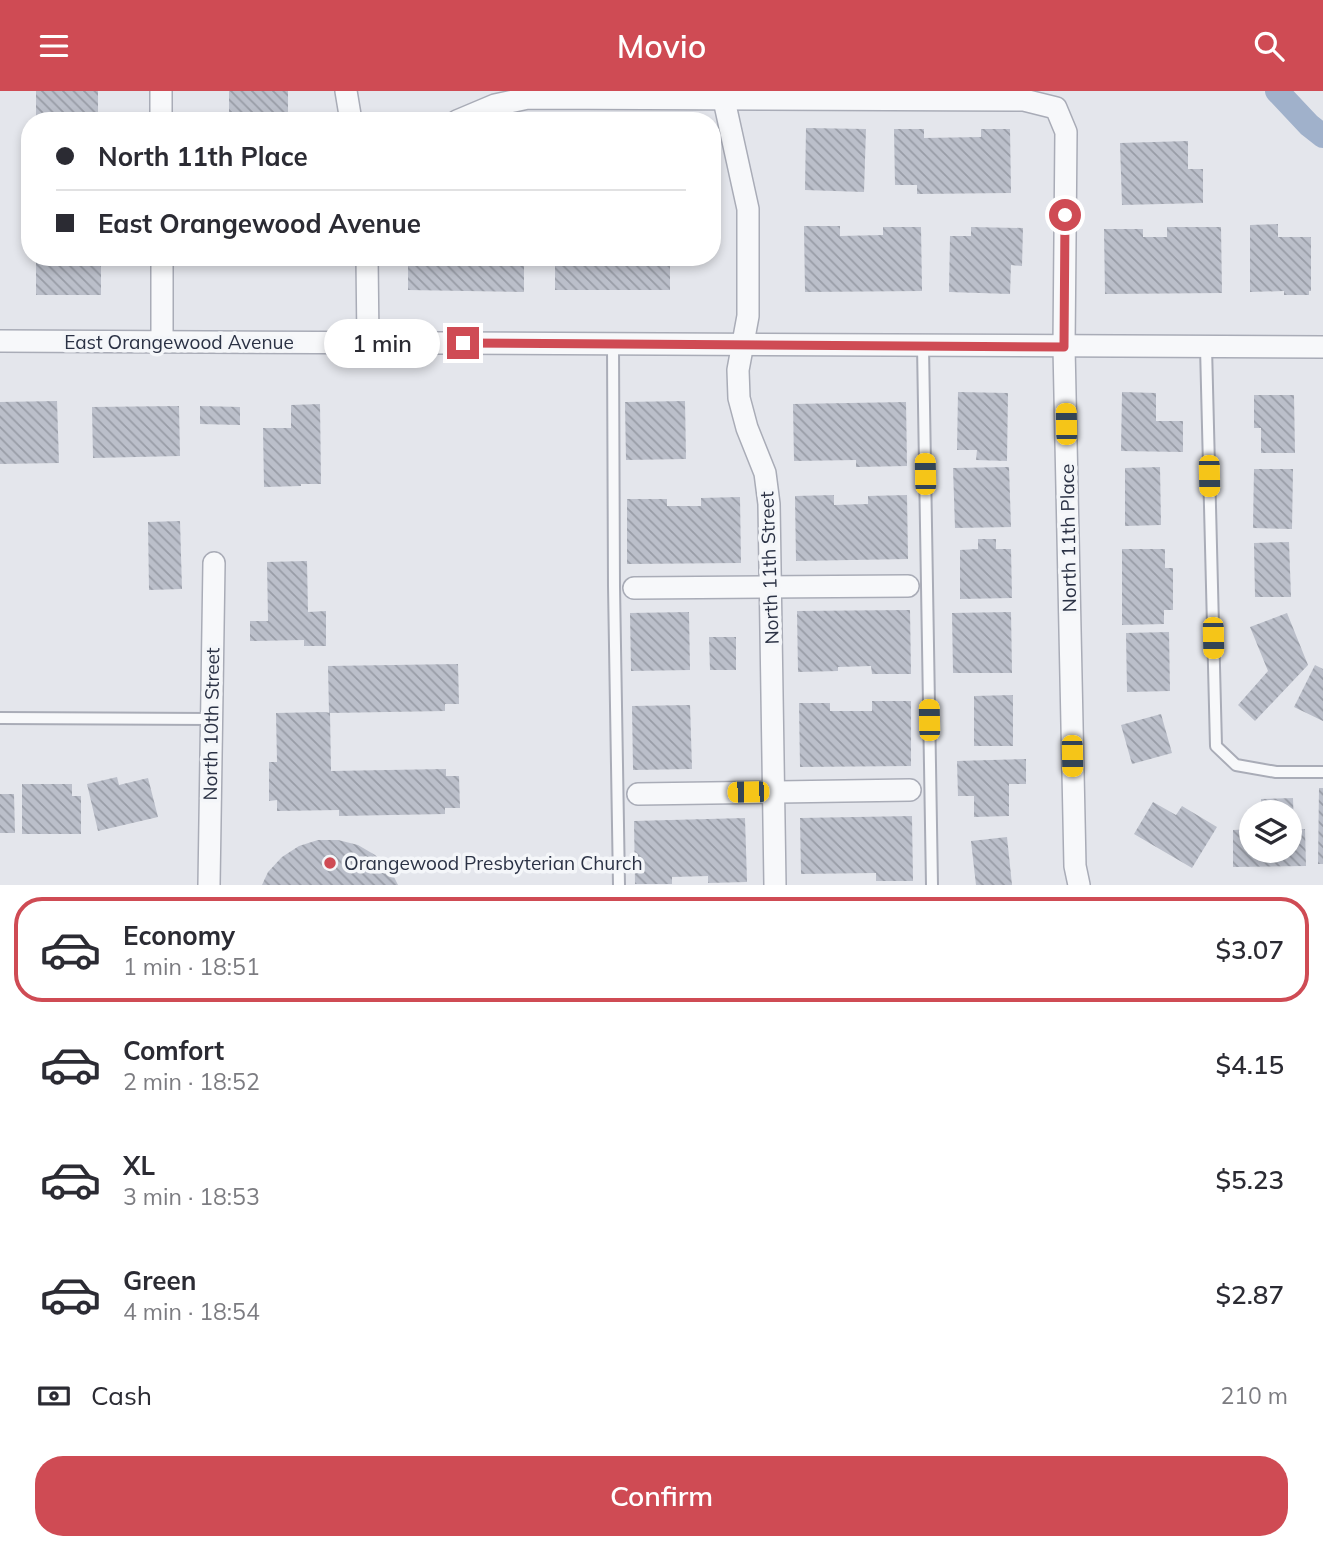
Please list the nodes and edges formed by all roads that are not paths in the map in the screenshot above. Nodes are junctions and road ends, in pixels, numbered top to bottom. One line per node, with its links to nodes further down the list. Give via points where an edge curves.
1 (161, 91): 4 (street)
2 (346, 91): 5 (street)
3 (723, 95): 6 (street, via 528,98); 13 (street, North 11th Street, via 748,209); 15 (street, North 11th Place, via 1024,100 1056,108 1066,132)
4 (161, 112)
5 (350, 112)
6 (478, 112)
7 (162, 266): 10 (street)
8 (367, 266): 11 (street)
9 (0, 341): 10 (street, East Orangewood Avenue)
10 (162, 342): 11 (street, East Orangewood Avenue)
11 (368, 343): 12 (street, East Orangewood Avenue)
12 (613, 344): 13 (street, East Orangewood Avenue); 29 (lane)
13 (743, 344): 14 (street, East Orangewood Avenue); 20 (street, North 11th Street, via 739,398 765,473)
14 (923, 346): 15 (street, East Orangewood Avenue); 31 (lane)
15 (1064, 347): 16 (street, East Orangewood Avenue); 32 (street, North 11th Place)
16 (1206, 347): 17 (street, East Orangewood Avenue); 24 (lane, via 1216,746 1236,765 1276,772)
17 (1323, 347)
18 (215, 563): 23 (street, North 10th Street)
19 (908, 586): 20 (street)
20 (770, 587): 21 (street); 26 (street, North 11th Street)
21 (634, 588)
22 (0, 718): 23 (lane)
23 (211, 719): 28 (street, North 10th Street)
24 (1323, 772)
25 (911, 790): 26 (street)
26 (775, 792): 27 (street); 30 (street, North 11th Street)
27 (638, 794)
28 (209, 885)
29 (619, 885)
30 (775, 885)
31 (932, 885)
32 (1079, 885)

